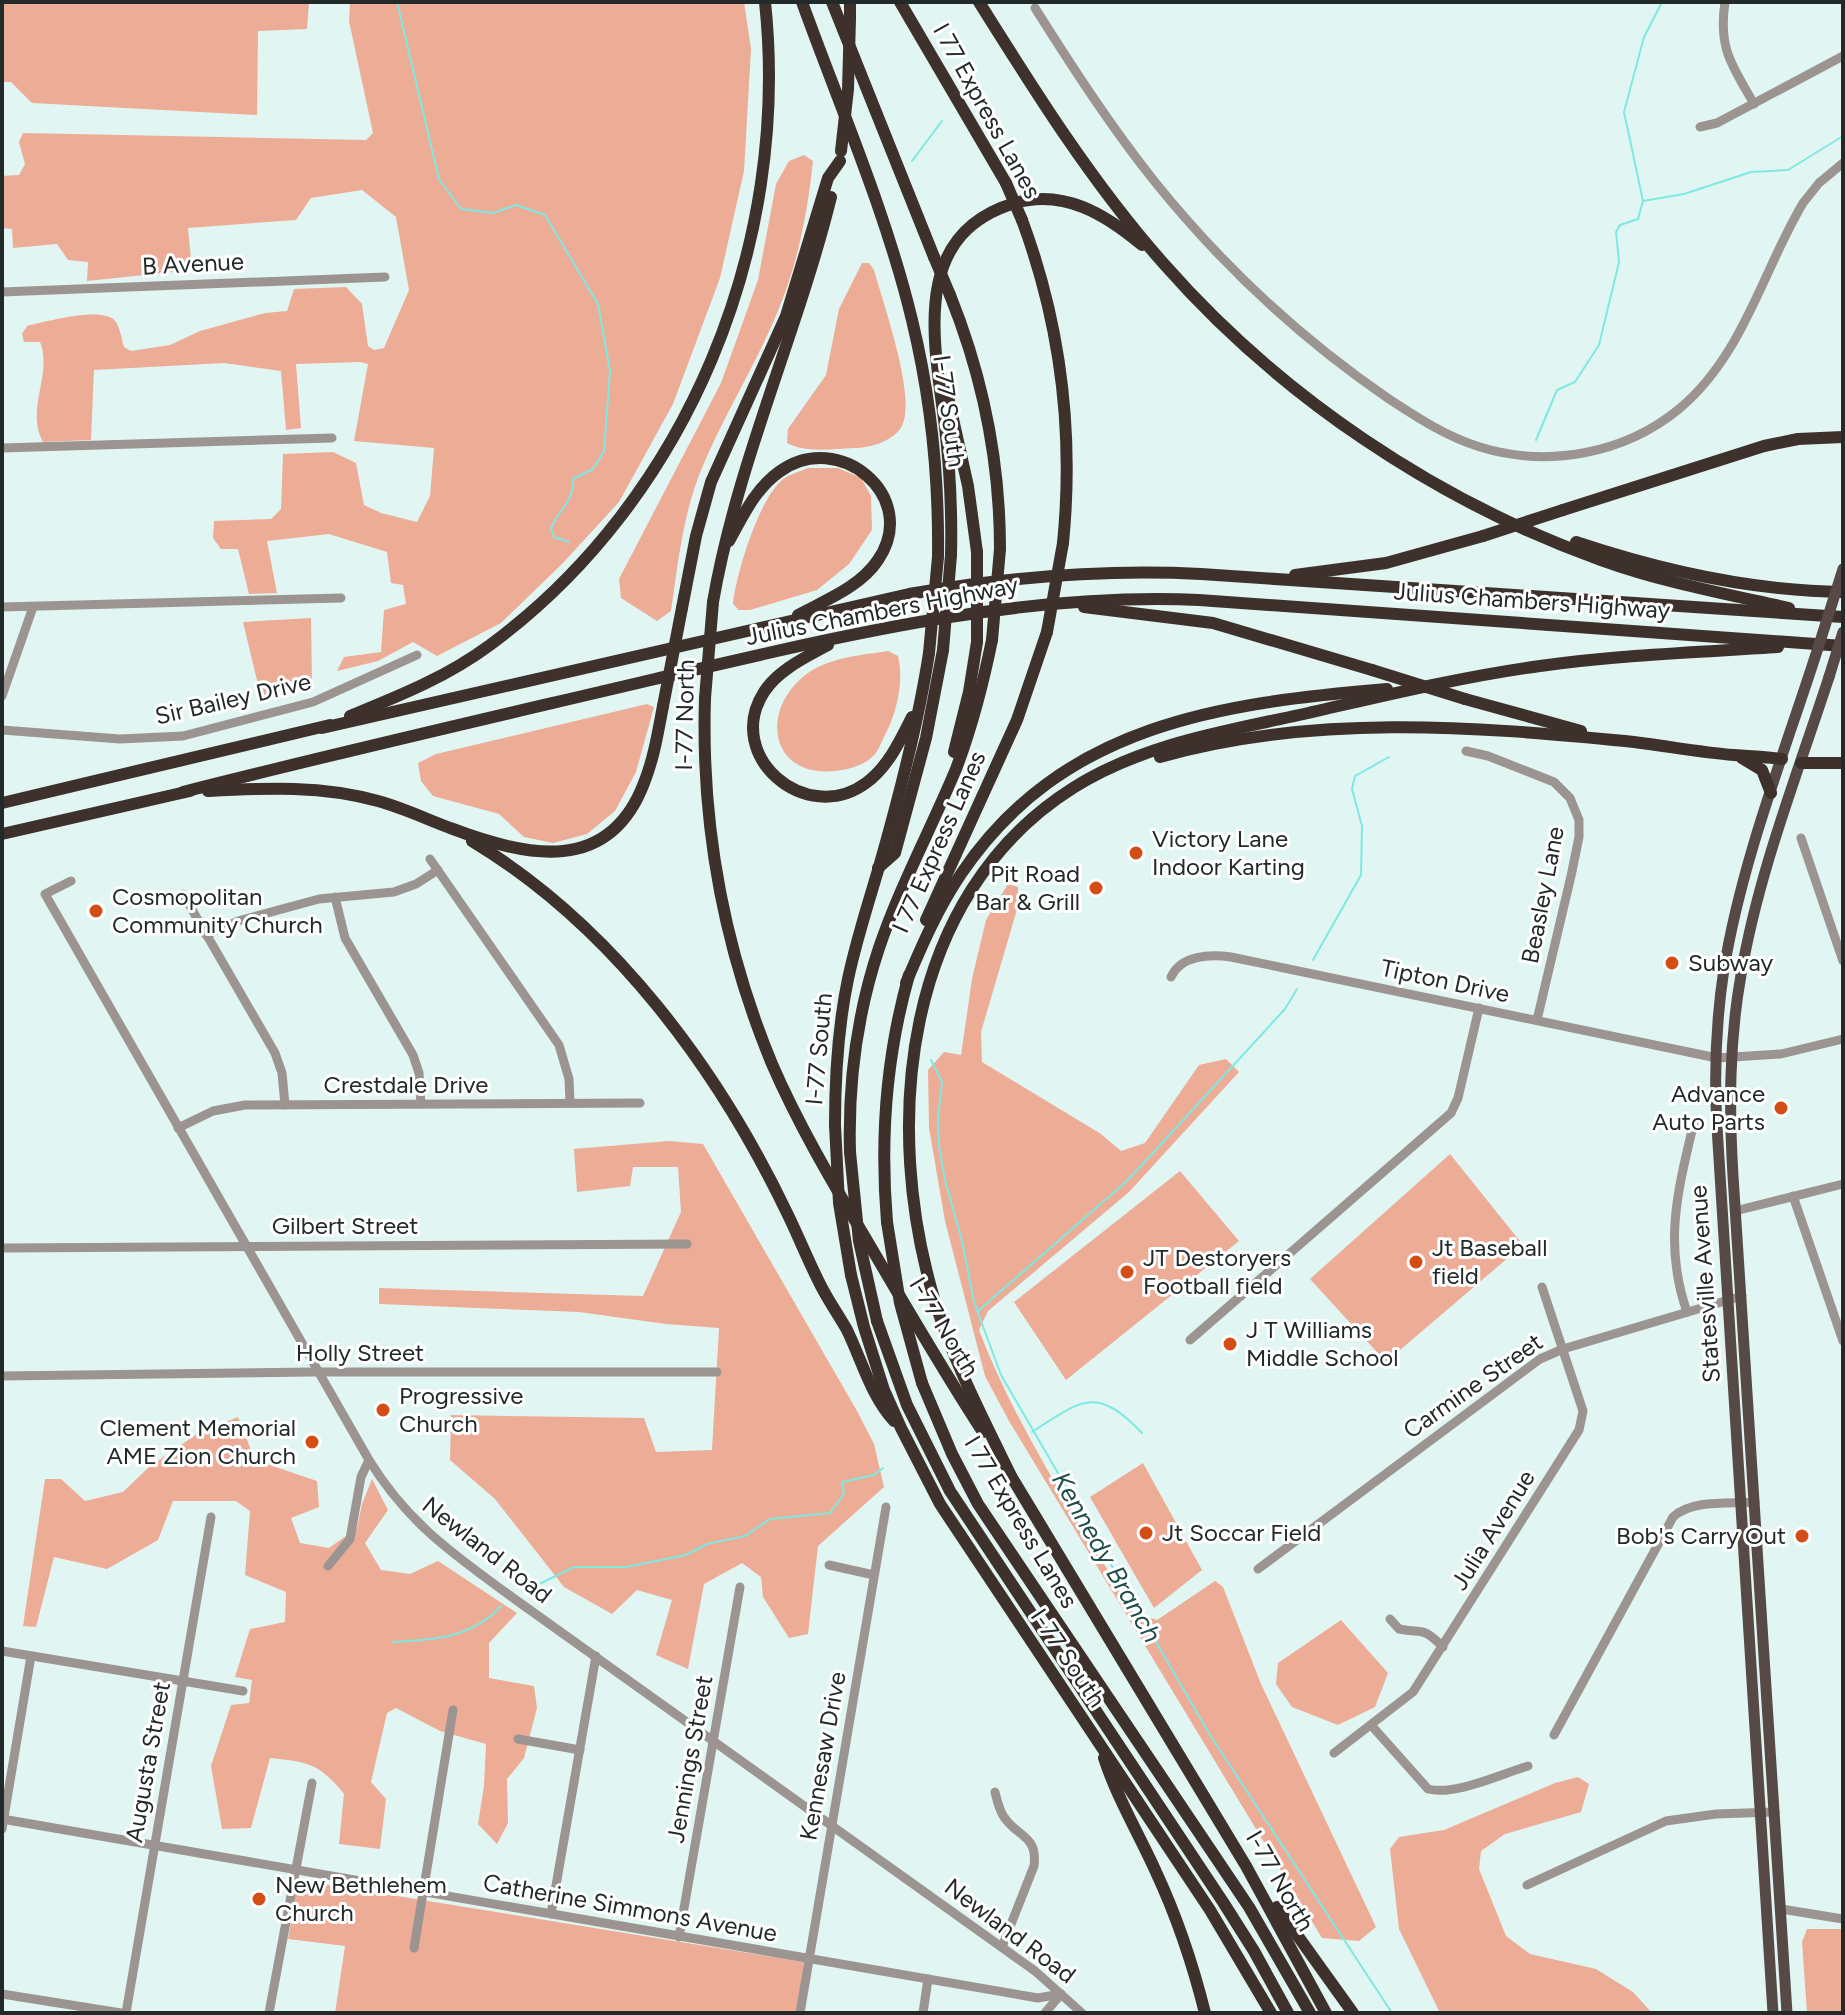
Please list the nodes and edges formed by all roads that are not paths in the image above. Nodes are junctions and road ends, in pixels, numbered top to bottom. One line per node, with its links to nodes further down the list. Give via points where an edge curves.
1 (765, 2): 41 (highway, via 769,114 753,233 715,352 664,452 599,541 509,630 426,684)
2 (802, 2): 23 (highway, I-77 South, via 887,235 912,320 933,438)
3 (832, 2): 53 (highway, I 77 Express Lanes, bridge, via 976,368 997,482 1000,549 992,640 970,728)
4 (850, 2): 12 (highway, bridge)
5 (900, 2): 66 (highway, I 77 Express Lanes, bridge, via 1006,183 1022,220 1050,309 1063,383 1068,459 1063,543 1047,632 1017,720 929,911)
6 (979, 2): 14 (highway, via 1060,128)
7 (1725, 2): 10 (street, via 1724,45)
8 (1035, 8): 13 (street, via 1155,182 1260,296 1402,408 1455,438 1496,451 1540,457 1588,453 1637,436 1681,408 1734,342 1803,203)
9 (1843, 56): 10 (street)
10 (1754, 104): 11 (street)
11 (1700, 127)
12 (841, 156): 22 (highway, via 814,262 740,483); 54 (highway, bridge, via 828,178 778,336 711,482 643,786 628,813 601,838 567,852 538,853)
13 (1843, 163)
14 (1163, 262): 17 (highway, via 1086,207 1041,199 1012,204 977,222 954,246 936,288); 21 (highway, via 1225,327 1315,404 1402,463)
15 (385, 277): 16 (street, B Avenue)
16 (2, 292)
17 (934, 339): 23 (highway, via 948,459); 53 (highway, bridge, via 965,470 977,552 977,642 966,707)
18 (1843, 437): 25 (highway, bridge, via 1764,446 1386,563)
19 (332, 438): 20 (street)
20 (2, 448)
21 (1493, 512): 26 (highway, via 1682,573); 31 (highway, via 1629,569)
22 (722, 554): 32 (highway, via 753,499 792,464 838,459 873,480 889,517 889,535 879,559 851,586); 96 (highway, I-77 North, bridge, via 705,698 706,778 715,866 735,955 762,1039 795,1113 943,1370)
23 (944, 556): 40 (highway, I-77 South, bridge); 58 (highway, bridge, via 943,650 926,738 895,853)
24 (1843, 569): 46 (main road, Statesville Avenue, bridge)
25 (1264, 579): 31 (highway, Julius Chambers Highway); 32 (highway, Julius Chambers Highway, via 1116,572 1017,578 909,594)
26 (1843, 592)
27 (341, 598): 30 (street)
28 (1049, 603): 34 (highway, Julius Chambers Highway, via 953,615); 35 (highway, Julius Chambers Highway, via 1199,600); 43 (highway, bridge, via 1213,623 1555,725)
29 (2, 607): 30 (street)
30 (33, 607): 39 (street)
31 (1837, 617)
32 (783, 623): 41 (highway, Julius Chambers Highway)
33 (1843, 632): 47 (main road, Statesville Avenue, bridge)
34 (840, 639): 40 (highway, via 780,674 759,699 754,723 757,749 784,785 817,796 857,788 884,766); 50 (highway, Julius Chambers Highway)
35 (1822, 644): 36 (highway, Julius Chambers Highway); 38 (highway, via 1590,660)
36 (1843, 646)
37 (417, 655): 42 (street, Sir Bailey Drive, via 313,702 183,736 120,739)
38 (1435, 684): 49 (highway, via 1175,744); 66 (highway, via 1203,714 1138,733 1091,756 1022,805 972,859 936,916)
39 (2, 696)
40 (921, 700): 58 (highway, I-77 South)
41 (322, 728): 52 (highway)
42 (2, 730)
43 (1627, 741): 45 (highway); 49 (highway, via 1457,728 1341,729 1208,745)
44 (1466, 751): 68 (street, Beasley Lane, via 1554,782 1570,798 1579,820)
45 (1735, 755): 46 (highway); 51 (highway, via 1762,770)
46 (1782, 759): 47 (main road); 51 (main road, Statesville Avenue)
47 (1801, 763): 48 (highway); 71 (main road, Statesville Avenue, via 1749,935)
48 (1843, 763)
49 (1088, 779): 96 (highway, via 1018,832 959,909 926,991 912,1077 911,1171 925,1264 953,1352)
50 (183, 792): 54 (highway, via 339,792 392,805); 55 (highway)
51 (1771, 793): 70 (main road, Statesville Avenue, via 1729,942)
52 (2, 803)
53 (938, 809): 151 (highway, I 77 Express Lanes, bridge, via 890,917 867,986 853,1062 850,1152 859,1241 877,1321 907,1405 950,1491 1231,1914)
54 (452, 829): 94 (highway, via 516,869 564,908 676,1030 749,1143 880,1406)
55 (2, 834)
56 (1801, 838): 64 (street)
57 (430, 859): 59 (street)
58 (878, 868): 94 (highway, I-77 South, bridge, via 846,992 835,1125 839,1203 851,1275 870,1347)
59 (438, 870): 62 (street, via 394,892); 72 (street, via 559,1045)
60 (71, 881): 77 (street, Newland Road, via 45,894)
61 (183, 894): 63 (street)
62 (335, 897): 63 (street, via 261,914); 74 (street, via 345,938 416,1064)
63 (206, 935): 75 (street, via 275,1053)
64 (1843, 961)
65 (1171, 977): 67 (street, Tipton Drive, via 1183,963 1221,955)
66 (906, 983): 152 (highway, I 77 Express Lanes, bridge, via 893,1043 884,1162 900,1303 922,1383 978,1504 1249,1907)
67 (1479, 1008): 68 (street, Tipton Drive); 88 (street, via 1451,1113)
68 (1537, 1020): 70 (street, Tipton Drive)
69 (1843, 1039): 71 (street, Tipton Drive, via 1801,1051)
70 (1717, 1058): 71 (street, Tipton Drive); 86 (main road, Statesville Avenue)
71 (1731, 1058): 80 (main road, Statesville Avenue)
72 (570, 1103): 73 (street, Crestdale Drive); 74 (street, Crestdale Drive)
73 (640, 1103)
74 (421, 1104): 75 (street, Crestdale Drive)
75 (285, 1105): 77 (street, Crestdale Drive, via 229,1107)
76 (1694, 1122): 87 (street, via 1673,1230 1674,1263)
77 (178, 1128): 82 (street, Newland Road)
78 (1843, 1184): 79 (street)
79 (1793, 1196): 80 (street); 89 (street)
80 (1735, 1211): 85 (main road, Statesville Avenue)
81 (687, 1244): 82 (street, Gilbert Street)
82 (247, 1247): 83 (street, Gilbert Street); 92 (street, Newland Road)
83 (2, 1248)
84 (1542, 1287): 90 (street, Julia Avenue)
85 (1742, 1296): 86 (street, Carmine Street); 97 (main road, Statesville Avenue)
86 (1728, 1300): 87 (street, Carmine Street); 98 (main road, Statesville Avenue)
87 (1687, 1312): 90 (street, Carmine Street)
88 (1190, 1340)
89 (1843, 1341)
90 (1563, 1349): 103 (street, Carmine Street, via 1529,1366); 107 (street, Julia Avenue, via 1582,1423)
91 (717, 1372): 92 (street, Holly Street)
92 (320, 1374): 93 (street, Holly Street); 95 (street, Newland Road)
93 (2, 1376)
94 (901, 1428): 118 (highway, I-77 South, via 940,1504)
95 (369, 1460): 102 (street, via 350,1539); 110 (street, Newland Road, via 392,1496 428,1534)
96 (1011, 1476): 129 (highway, I-77 North)
97 (1755, 1502): 98 (street); 124 (main road, Statesville Avenue)
98 (1741, 1503): 115 (street, via 1687,1508 1673,1517); 125 (main road, Statesville Avenue)
99 (886, 1507): 104 (street, Kennesaw Drive)
100 (211, 1517): 111 (street, Augusta Street)
101 (829, 1565): 104 (street)
102 (328, 1566)
103 (1258, 1569)
104 (874, 1575): 127 (street, Kennesaw Drive)
105 (740, 1587): 117 (street, Jennings Street)
106 (1390, 1619): 107 (street, via 1399,1629 1430,1633)
107 (1443, 1647): 114 (street, Julia Avenue, via 1413,1692)
108 (2, 1651): 109 (street)
109 (31, 1656): 111 (street); 126 (street)
110 (596, 1656): 117 (street, Newland Road); 119 (street)
111 (183, 1681): 112 (street); 128 (street, Augusta Street)
112 (243, 1691)
113 (453, 1710): 132 (street)
114 (1371, 1725): 120 (street, Julia Avenue); 121 (street, via 1422,1785 1435,1791)
115 (1554, 1735)
116 (518, 1739): 119 (street)
117 (713, 1740): 127 (street, Newland Road); 136 (street, Jennings Street)
118 (1099, 1744): 149 (highway, via 1111,1782 1176,1921); 150 (highway, I-77 South, via 1210,1910)
119 (580, 1750): 134 (street)
120 (1334, 1753)
121 (1528, 1766)
122 (312, 1783): 130 (street)
123 (995, 1792): 137 (street, via 1005,1820 1026,1837 1035,1856)
124 (1775, 1812): 125 (street); 133 (main road, Statesville Avenue)
125 (1760, 1813): 131 (street, via 1666,1821); 155 (main road, Statesville Avenue)
126 (3, 1823): 128 (street, Catherine Simmons Avenue)
127 (831, 1824): 137 (street, Newland Road); 139 (street, Kennesaw Drive)
128 (154, 1847): 130 (street, Catherine Simmons Avenue); 143 (street, Augusta Street)
129 (1246, 1866): 153 (highway, I-77 North); 154 (highway)
130 (295, 1871): 132 (street, Catherine Simmons Avenue); 144 (street)
131 (1527, 1885)
132 (423, 1893): 134 (street, Catherine Simmons Avenue); 138 (street)
133 (1781, 1909): 135 (street); 156 (main road, Statesville Avenue)
134 (551, 1914): 136 (street, Catherine Simmons Avenue)
135 (1843, 1919)
136 (679, 1937): 139 (street, Catherine Simmons Avenue)
137 (1002, 1947): 142 (street, Newland Road)
138 (414, 1948)
139 (809, 1959): 140 (street, Catherine Simmons Avenue); 145 (street, Kennesaw Drive)
140 (928, 1979): 142 (street, Catherine Simmons Avenue, via 1038,1998); 146 (street)
141 (2, 1994): 143 (street)
142 (1061, 1994): 147 (street); 148 (street, Newland Road)
143 (124, 2013)
144 (269, 2013)
145 (800, 2013)
146 (923, 2013)
147 (1045, 2013)
148 (1082, 2013)
149 (1205, 2013)
150 (1271, 2013)
151 (1288, 2013)
152 (1310, 2013)
153 (1326, 2013)
154 (1353, 2013)
155 (1773, 2013)
156 (1787, 2013)

